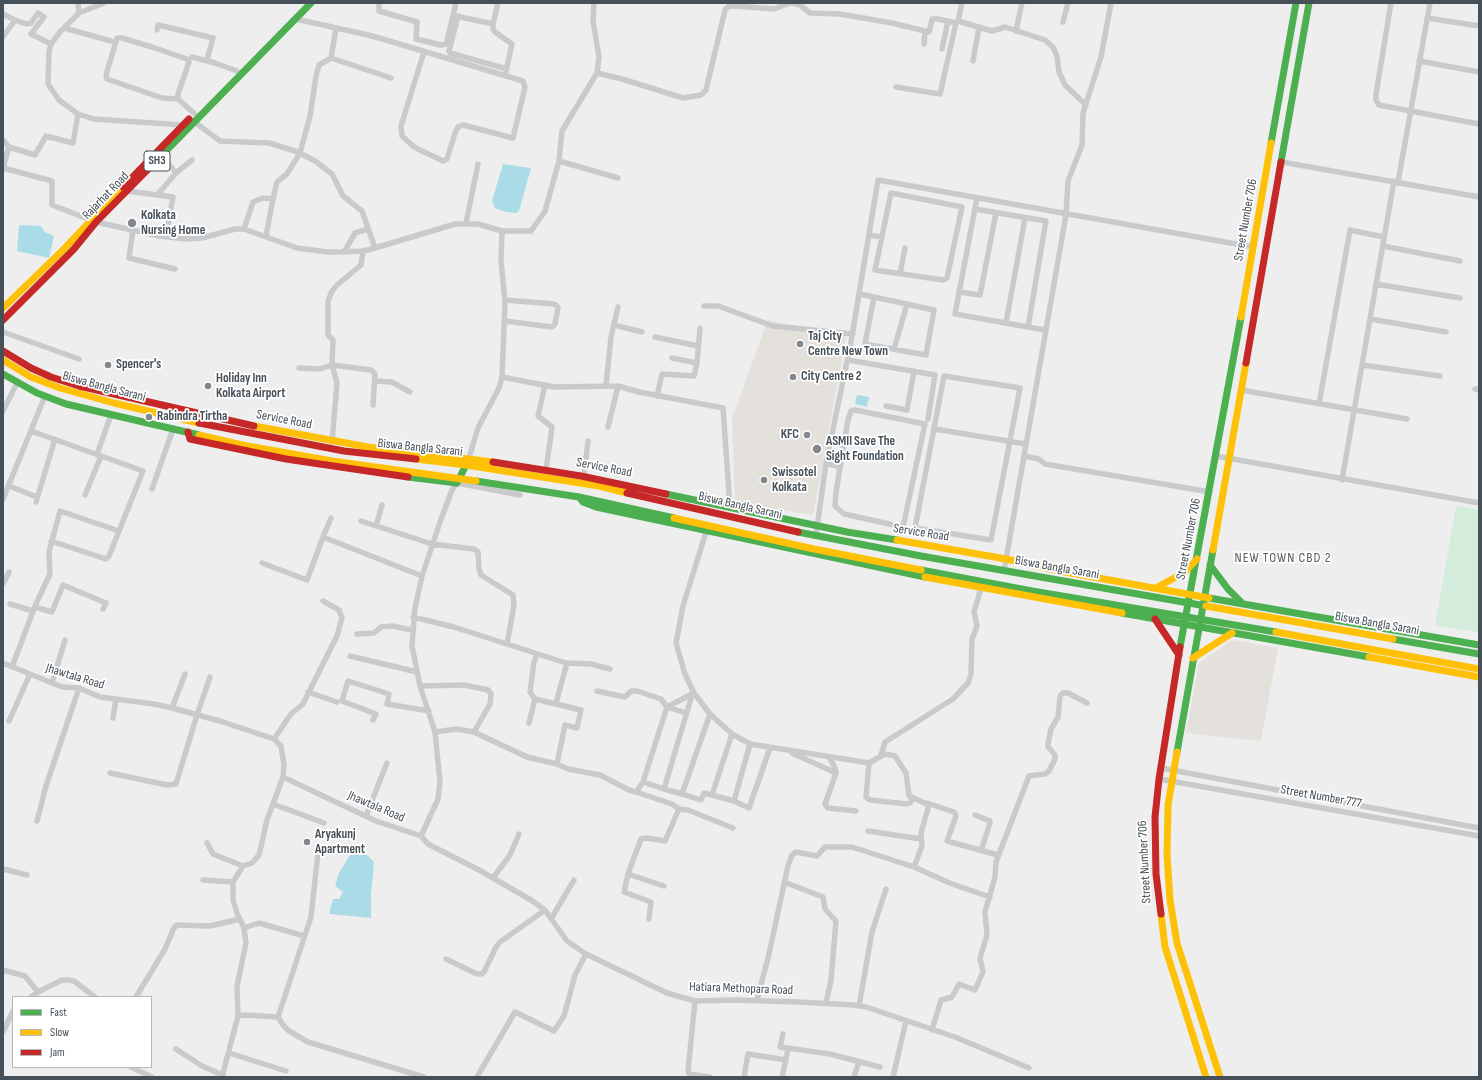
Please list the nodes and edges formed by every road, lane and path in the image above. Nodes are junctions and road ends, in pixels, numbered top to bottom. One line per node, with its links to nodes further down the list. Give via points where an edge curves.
1 (78, 3): 18 (street)
2 (104, 3): 18 (street)
3 (304, 3): 47 (street, Rajarhat Road / SH3)
4 (311, 3): 22 (street, Rajarhat Road / SH3)
5 (379, 3): 20 (street, via 379,11 417,22 416,39 441,45 446,44)
6 (456, 3): 20 (street)
7 (498, 3): 27 (street)
8 (594, 3): 49 (street, via 593,21 599,57)
9 (791, 3): 34 (street, via 800,5 810,13 840,14); 49 (street, via 774,9 729,6 725,10 706,90 701,95 683,98 622,78)
10 (962, 3): 25 (street)
11 (1022, 3): 33 (street)
12 (1068, 3): 26 (street)
13 (1111, 3): 54 (street, via 1101,57)
14 (1296, 3): 93 (street, Street Number 706)
15 (1309, 3): 66 (street, Street Number 706)
16 (1391, 3): 55 (street, via 1376,100 1379,105)
17 (1430, 3): 21 (street)
18 (79, 13): 30 (street)
19 (3, 14): 23 (street)
20 (455, 16): 27 (street); 46 (street, via 448,51 450,54)
21 (1427, 18): 28 (street); 45 (street)
22 (296, 19): 31 (street); 57 (street, Rajarhat Road / SH3)
23 (15, 20): 35 (street); 37 (street, via 31,23 38,13 44,17 32,34)
24 (948, 21): 25 (street); 34 (street, via 932,19 929,32); 39 (street)
25 (957, 22): 29 (street); 52 (street, via 940,94)
26 (1063, 22)
27 (493, 24): 46 (street, via 495,32 512,44)
28 (1479, 26)
29 (979, 27): 33 (street, via 992,31 1005,27); 44 (street)
30 (64, 28): 36 (street); 37 (street)
31 (336, 28): 40 (street); 42 (street)
32 (157, 30): 43 (street, via 158,25 213,38)
33 (1016, 31): 54 (street, via 1045,40 1053,47 1065,85)
34 (925, 32): 38 (street)
35 (3, 38)
36 (111, 41)
37 (52, 44): 56 (street, via 47,69 48,84 59,100)
38 (924, 44)
39 (942, 49)
40 (424, 52): 50 (street); 50 (street, via 401,126 402,136 414,147 443,161 447,159 454,132 463,125 513,138 525,87 523,81)
41 (192, 57): 43 (street)
42 (331, 58): 51 (street); 62 (street, via 320,65 316,76 310,116)
43 (207, 60): 47 (street)
44 (973, 61)
45 (1419, 61): 48 (street); 55 (street)
46 (507, 69): 50 (street)
47 (237, 71): 57 (street, Rajarhat Road / SH3)
48 (1479, 72)
49 (597, 73): 65 (street, via 562,131)
50 (505, 76)
51 (391, 78)
52 (896, 87)
53 (178, 99): 53 (street, via 162,98 107,79 117,38 187,59 189,62); 57 (street)
54 (1086, 104): 79 (street, via 1082,144 1068,181)
55 (1410, 112): 58 (street); 71 (street)
56 (78, 114): 59 (street, via 94,119); 61 (street, via 73,142 46,136 35,155)
57 (193, 118): 59 (street, Rajarhat Road / SH3); 62 (street, via 220,141 269,143); 63 (street, Rajarhat Road / SH3)
58 (1479, 124)
59 (183, 125): 81 (street, Rajarhat Road / SH3)
60 (3, 140): 61 (street)
61 (9, 147): 68 (street)
62 (300, 153): 76 (street, via 287,174 277,182); 84 (street, via 332,174 343,196 362,211)
63 (162, 156): 69 (street); 72 (street, Rajarhat Road / SH3)
64 (192, 160): 69 (street)
65 (559, 161): 70 (street); 86 (street, via 544,212 535,228 527,232)
66 (1282, 162): 71 (street); 144 (street, Street Number 706)
67 (478, 164): 82 (street)
68 (3, 168): 81 (street, via 52,181 52,205)
69 (176, 172): 73 (street)
70 (618, 178)
71 (1396, 182): 74 (street); 91 (street)
72 (127, 191): 73 (street); 81 (street, Rajarhat Road / SH3)
73 (158, 194): 88 (street, via 172,197)
74 (1479, 197)
75 (977, 198): 77 (street); 79 (street); 87 (street, via 878,180)
76 (273, 199): 83 (street, via 263,198 253,202); 89 (street)
77 (976, 209): 78 (street); 102 (street)
78 (996, 212): 80 (street); 102 (street, via 980,295)
79 (1066, 215): 93 (street); 118 (street)
80 (1025, 218): 114 (street); 116 (street, via 1046,221)
81 (93, 221): 85 (street); 110 (street, Rajarhat Road / SH3); 112 (street, Rajarhat Road / SH3, via 74,249)
82 (466, 223): 86 (street); 94 (street)
83 (244, 229): 88 (street, via 202,238); 89 (street)
84 (368, 229): 94 (street); 97 (street, via 356,233)
85 (133, 230): 88 (street); 99 (street, via 129,258)
86 (502, 231): 106 (street, via 501,261)
87 (869, 235): 90 (street); 103 (street)
88 (166, 236)
89 (266, 236): 97 (street, via 297,248)
90 (882, 237): 100 (street, via 876,270); 100 (street, via 891,193 962,207 947,278 943,280)
91 (1384, 237): 92 (street); 148 (street, via 1350,230)
92 (1383, 246): 98 (street); 101 (street)
93 (1253, 247): 168 (street, Street Number 706)
94 (375, 248): 96 (street)
95 (905, 248): 100 (street)
96 (363, 251): 97 (street); 132 (street, via 361,265 337,285 328,301 328,335 333,340)
97 (344, 252)
98 (1460, 261)
99 (175, 269)
100 (900, 274)
101 (1376, 284): 105 (street); 111 (street)
102 (959, 292): 114 (street, via 955,314)
103 (860, 294): 104 (street); 122 (street)
104 (874, 297): 107 (street); 125 (street, via 865,344)
105 (1460, 298)
106 (505, 300): 113 (street); 113 (street, via 556,304 558,308 556,324 552,327)
107 (907, 304): 125 (street); 125 (street, via 934,310 926,355)
108 (704, 306): 122 (street, via 718,306 773,326)
109 (618, 307): 115 (street)
110 (3, 308)
111 (1370, 319): 121 (street); 133 (street)
112 (3, 320)
113 (505, 321): 138 (street)
114 (1006, 323): 116 (street)
115 (614, 325): 120 (street); 142 (street, via 610,337)
116 (1028, 327): 118 (street)
117 (700, 328): 124 (street)
118 (1045, 330): 164 (street)
119 (3, 332): 128 (street)
120 (642, 332)
121 (1446, 332)
122 (853, 334): 130 (street)
123 (655, 337): 124 (street)
124 (698, 346): 131 (street)
125 (894, 348)
126 (3, 351): 162 (street, Service Road, via 31,368 79,386 223,420)
127 (672, 358): 131 (street)
128 (79, 359)
129 (3, 360): 171 (street, Biswa Bangla Sarani, via 31,377 60,388 230,430 344,451)
130 (848, 360): 135 (street); 166 (street)
131 (697, 363): 147 (street, via 694,376 662,374)
132 (332, 365): 134 (street, via 320,369); 139 (street, via 371,370 375,374); 162 (street, via 336,383)
133 (1362, 365): 137 (street); 152 (street)
134 (299, 368)
135 (914, 372): 150 (street, via 907,410); 154 (street, via 935,375)
136 (3, 374): 140 (street, Biswa Bangla Sarani)
137 (1440, 376)
138 (502, 377): 141 (street); 171 (street, via 500,388 478,428)
139 (375, 381): 145 (street, via 392,382); 149 (street)
140 (17, 383): 146 (street, Biswa Bangla Sarani); 151 (street)
141 (545, 385): 142 (street); 174 (street, via 538,416 552,427)
142 (606, 385): 143 (street)
143 (618, 386): 147 (street); 156 (street)
144 (1241, 390): 148 (street); 169 (street, Street Number 706)
145 (410, 392)
146 (45, 396): 153 (street, Biswa Bangla Sarani); 159 (street)
147 (656, 396): 187 (street, via 723,408)
148 (1318, 404): 152 (street)
149 (373, 405)
150 (886, 406)
151 (3, 411)
152 (1354, 411): 155 (street); 176 (street)
153 (111, 415): 157 (street, Biswa Bangla Sarani); 165 (street)
154 (928, 419)
155 (1407, 419)
156 (608, 427)
157 (173, 429): 177 (street, Biswa Bangla Sarani, via 241,447 332,464); 179 (street)
158 (934, 429): 163 (street); 163 (street, via 944,376 1020,388); 163 (street, via 915,528 991,540)
159 (31, 431): 160 (street); 178 (street)
160 (55, 439): 165 (street); 178 (street, via 37,499)
161 (588, 441): 175 (street)
162 (332, 442): 171 (street, Service Road)
163 (1011, 442): 164 (street)
164 (1026, 444): 167 (street)
165 (99, 455): 181 (street); 192 (street, via 143,471)
166 (828, 456): 170 (street); 172 (street)
167 (1024, 456): 180 (street, via 1039,459 1045,464); 198 (street)
168 (1216, 456): 169 (street); 180 (street, Street Number 706)
169 (1229, 458): 176 (street); 201 (street, Street Number 706)
170 (841, 459): 173 (street); 173 (street, via 850,411 856,410 925,424 903,527 844,514 835,506)
171 (467, 462): 174 (street, Service Road); 177 (street); 194 (street, Biswa Bangla Sarani, via 599,486)
172 (826, 463): 173 (street); 191 (street)
173 (840, 467)
174 (546, 470): 175 (street, Service Road)
175 (584, 476): 187 (street, Service Road)
176 (1342, 480): 185 (street)
177 (459, 481): 182 (street); 183 (street, Biswa Bangla Sarani); 197 (street)
178 (9, 486): 184 (street)
179 (152, 489)
180 (1210, 492): 199 (street, Street Number 706)
181 (85, 495)
182 (520, 495)
183 (579, 497): 193 (street, via 583,502 596,507); 217 (street, Biswa Bangla Sarani, via 858,558 1040,593)
184 (3, 499)
185 (1479, 503)
186 (382, 505): 190 (street)
187 (730, 508): 191 (street, Service Road)
188 (331, 518): 195 (street)
189 (361, 521): 190 (street)
190 (376, 526): 197 (street)
191 (818, 526): 194 (street); 198 (street, Service Road)
192 (119, 531): 196 (street, via 106,559); 196 (street, via 60,511)
193 (706, 532): 206 (street); 249 (street, via 683,606 676,643)
194 (816, 535): 202 (street, Biswa Bangla Sarani)
195 (323, 537): 200 (street, via 307,580); 204 (street)
196 (51, 541): 215 (street, via 50,574)
197 (432, 544): 204 (street); 227 (street, via 474,549 478,552 481,576 513,595 514,605)
198 (1006, 559): 202 (street); 207 (street, Service Road)
199 (1197, 559): 207 (street, via 1185,572); 208 (street, Street Number 706)
200 (262, 563)
201 (1210, 565): 209 (street, Street Number 706); 213 (street)
202 (1004, 570): 211 (street, Biswa Bangla Sarani)
203 (9, 572): 205 (street)
204 (422, 576): 218 (street)
205 (3, 584)
206 (981, 588): 219 (street); 272 (street, via 974,614 978,626 972,639 971,674 968,683 953,699 885,742)
207 (1156, 588): 208 (street, Service Road)
208 (1190, 594): 209 (street, Service Road); 211 (street, Street Number 706)
209 (1205, 596): 213 (street, Service Road); 214 (street, Street Number 706)
210 (323, 602): 248 (street, via 339,610 342,618 326,660)
211 (1188, 603): 214 (street, Biswa Bangla Sarani); 217 (street, Street Number 706)
212 (10, 604): 215 (street)
213 (1243, 604): 228 (street, Service Road)
214 (1203, 605): 220 (street, Street Number 706); 230 (street, Biswa Bangla Sarani)
215 (34, 609): 216 (street, via 52,612 63,585 106,603); 236 (street)
216 (103, 610)
217 (1186, 616): 220 (street, Biswa Bangla Sarani); 221 (street, Street Number 706)
218 (413, 617): 223 (street); 227 (street)
219 (1155, 619): 221 (street); 231 (street)
220 (1201, 619): 222 (street, Street Number 706); 238 (street, Biswa Bangla Sarani)
221 (1184, 625): 222 (street); 231 (street, Street Number 706)
222 (1199, 627): 224 (street); 233 (street, Street Number 706)
223 (412, 630): 225 (street, via 392,626 381,627 374,633); 239 (street)
224 (1232, 633): 233 (street); 243 (street)
225 (357, 634)
226 (65, 640): 244 (street)
227 (507, 644): 229 (street)
228 (1479, 645)
229 (537, 654): 235 (street); 251 (street, via 530,692)
230 (1479, 654)
231 (1179, 655): 277 (street, Street Number 706)
232 (350, 656): 239 (street)
233 (1193, 658): 278 (street, Street Number 706)
234 (3, 663): 236 (street, Jhawtala Road)
235 (567, 663): 237 (street, via 592,664); 254 (street)
236 (12, 667): 240 (street, Jhawtala Road)
237 (610, 669)
238 (1479, 669)
239 (417, 672): 245 (street)
240 (30, 674): 244 (street, Jhawtala Road); 262 (street)
241 (185, 674): 255 (street)
242 (210, 676): 260 (street)
243 (1479, 677)
244 (52, 683): 246 (street, Jhawtala Road, via 62,687)
245 (420, 686): 257 (street); 266 (street, via 464,685 488,690 491,694 490,704)
246 (80, 688): 250 (street, Jhawtala Road, via 100,697); 297 (street, via 46,786)
247 (597, 691): 256 (street, via 625,697 630,691 637,691 661,699)
248 (308, 692): 252 (street); 268 (street, via 303,704 291,714)
249 (693, 694): 256 (street); 258 (street); 259 (street)
250 (116, 699): 255 (street, Jhawtala Road); 261 (street)
251 (535, 699): 254 (street); 264 (street)
252 (337, 702)
253 (1087, 703): 309 (street, via 1072,694 1061,694 1058,718 1051,729 1048,744 1055,759 1045,774 1029,776)
254 (556, 704): 276 (street, via 581,710 577,728 565,725)
255 (172, 708): 260 (street, Jhawtala Road)
256 (667, 708): 258 (street); 283 (street)
257 (429, 711): 263 (street, via 387,704 389,694 348,681 342,701 376,714); 265 (street)
258 (686, 713): 285 (street)
259 (710, 714): 267 (street); 287 (street)
260 (197, 715): 268 (street, Jhawtala Road); 279 (street, via 176,784 167,785)
261 (113, 718)
262 (9, 720)
263 (373, 720)
264 (529, 723)
265 (435, 732): 266 (street, via 457,729); 303 (street, via 440,791)
266 (474, 732): 276 (street, via 527,757)
267 (732, 734): 269 (street); 288 (street)
268 (274, 739): 281 (street, via 281,746)
269 (750, 744): 270 (street); 290 (street)
270 (770, 748): 271 (street); 290 (street, via 750,808)
271 (786, 750): 273 (street); 280 (street)
272 (881, 755): 275 (street); 289 (street, via 895,756 906,774 908,792)
273 (830, 757): 275 (street); 280 (street)
274 (387, 763): 295 (street)
275 (869, 763): 289 (street, via 866,797 870,800 907,804)
276 (556, 764): 286 (street, via 600,776)
277 (1161, 768): 278 (street, Street Number 777); 282 (street, Street Number 706)
278 (1174, 771): 284 (street, Street Number 706); 300 (street, Street Number 777)
279 (110, 773)
280 (836, 773): 294 (street, via 825,804 828,808)
281 (283, 777): 292 (street); 295 (street, Jhawtala Road)
282 (1159, 779): 284 (street, Street Number 777); 366 (street, Street Number 706, via 1155,848 1162,929 1174,979)
283 (643, 782): 285 (street); 286 (street)
284 (1172, 782): 304 (street, Street Number 777); 367 (street, Street Number 706, via 1168,805 1167,855 1170,900 1178,943)
285 (664, 788): 287 (street)
286 (636, 792): 293 (street, via 672,804)
287 (682, 794): 288 (street, via 700,800 704,793)
288 (712, 795): 290 (street)
289 (913, 798): 291 (street)
290 (734, 801)
291 (926, 803): 305 (street, via 929,808); 307 (street, via 954,812 956,816 948,840)
292 (273, 804): 298 (street); 310 (street, via 259,855 252,863)
293 (679, 809): 299 (street, via 688,810); 313 (street, via 665,841 647,838 641,840)
294 (856, 811)
295 (366, 816): 303 (street, Jhawtala Road)
296 (975, 816): 307 (street, via 990,821)
297 (37, 821)
298 (324, 823)
299 (733, 828)
300 (1479, 828)
301 (868, 831): 305 (street)
302 (519, 834): 315 (street, via 510,855)
303 (421, 836): 315 (street, Hatiara Methopara Road, via 428,844)
304 (1479, 836)
305 (921, 839): 311 (street, via 922,846)
306 (208, 843): 310 (street, via 213,854)
307 (981, 851): 309 (street)
308 (318, 853): 328 (street, via 313,907)
309 (998, 855): 322 (street)
310 (243, 866): 318 (street)
311 (914, 867): 319 (street, via 852,847 825,847 817,856 796,852 792,856); 322 (street)
312 (3, 869): 314 (street)
313 (628, 874): 320 (street); 326 (street, via 624,892 651,902)
314 (27, 875)
315 (494, 878): 323 (street, Hatiara Methopara Road)
316 (203, 880): 318 (street)
317 (574, 880): 325 (street)
318 (233, 882): 324 (street, via 234,900)
319 (784, 882): 336 (street, via 769,954); 338 (street, via 823,897 825,909 836,921 832,980)
320 (664, 886)
321 (886, 889): 339 (street, via 872,932)
322 (990, 897): 344 (street, via 985,912 986,936 980,954 983,972 977,987 973,990 959,984 952,997 942,1000)
323 (545, 910): 325 (street, Hatiara Methopara Road); 330 (street, via 500,942 481,974)
324 (240, 919): 327 (street); 335 (street, via 210,926 177,925)
325 (551, 919): 329 (street, Hatiara Methopara Road, via 567,941)
326 (649, 919)
327 (244, 928): 328 (street, via 259,923); 341 (street, via 246,943 237,986)
328 (304, 936): 342 (street)
329 (586, 954): 337 (street, Hatiara Methopara Road, via 667,993); 360 (street, via 575,975 564,1016 554,1031 515,1012)
330 (446, 959)
331 (3, 970): 332 (street, via 25,976)
332 (38, 992): 333 (street); 334 (street, via 62,980 68,980 74,981)
333 (32, 996)
334 (94, 996)
335 (137, 996)
336 (756, 1000): 337 (street, Hatiara Methopara Road); 338 (street, Hatiara Methopara Road)
337 (695, 1001): 356 (street, via 688,1058)
338 (826, 1003): 339 (street, Hatiara Methopara Road)
339 (858, 1006): 343 (street, Hatiara Methopara Road)
340 (12, 1013): 345 (street)
341 (238, 1016): 342 (street); 349 (street)
342 (278, 1017): 359 (street, via 289,1031 308,1042)
343 (906, 1021): 344 (street, Hatiara Methopara Road); 365 (street)
344 (932, 1030): 354 (street, Hatiara Methopara Road)
345 (3, 1032)
346 (783, 1034): 348 (street, via 780,1047)
347 (176, 1049): 357 (street)
348 (788, 1049): 350 (street); 351 (street, via 830,1054)
349 (229, 1053): 355 (street); 357 (street)
350 (786, 1060): 362 (street, via 748,1054); 363 (street)
351 (858, 1061): 352 (street); 364 (street)
352 (880, 1067)
353 (133, 1068): 358 (street)
354 (1029, 1068)
355 (286, 1071)
356 (689, 1075): 361 (street)
357 (222, 1076)
358 (152, 1077)
359 (424, 1077)
360 (477, 1077)
361 (710, 1077)
362 (744, 1077)
363 (782, 1077)
364 (854, 1077)
365 (893, 1077)
366 (1206, 1077)
367 (1220, 1077)

